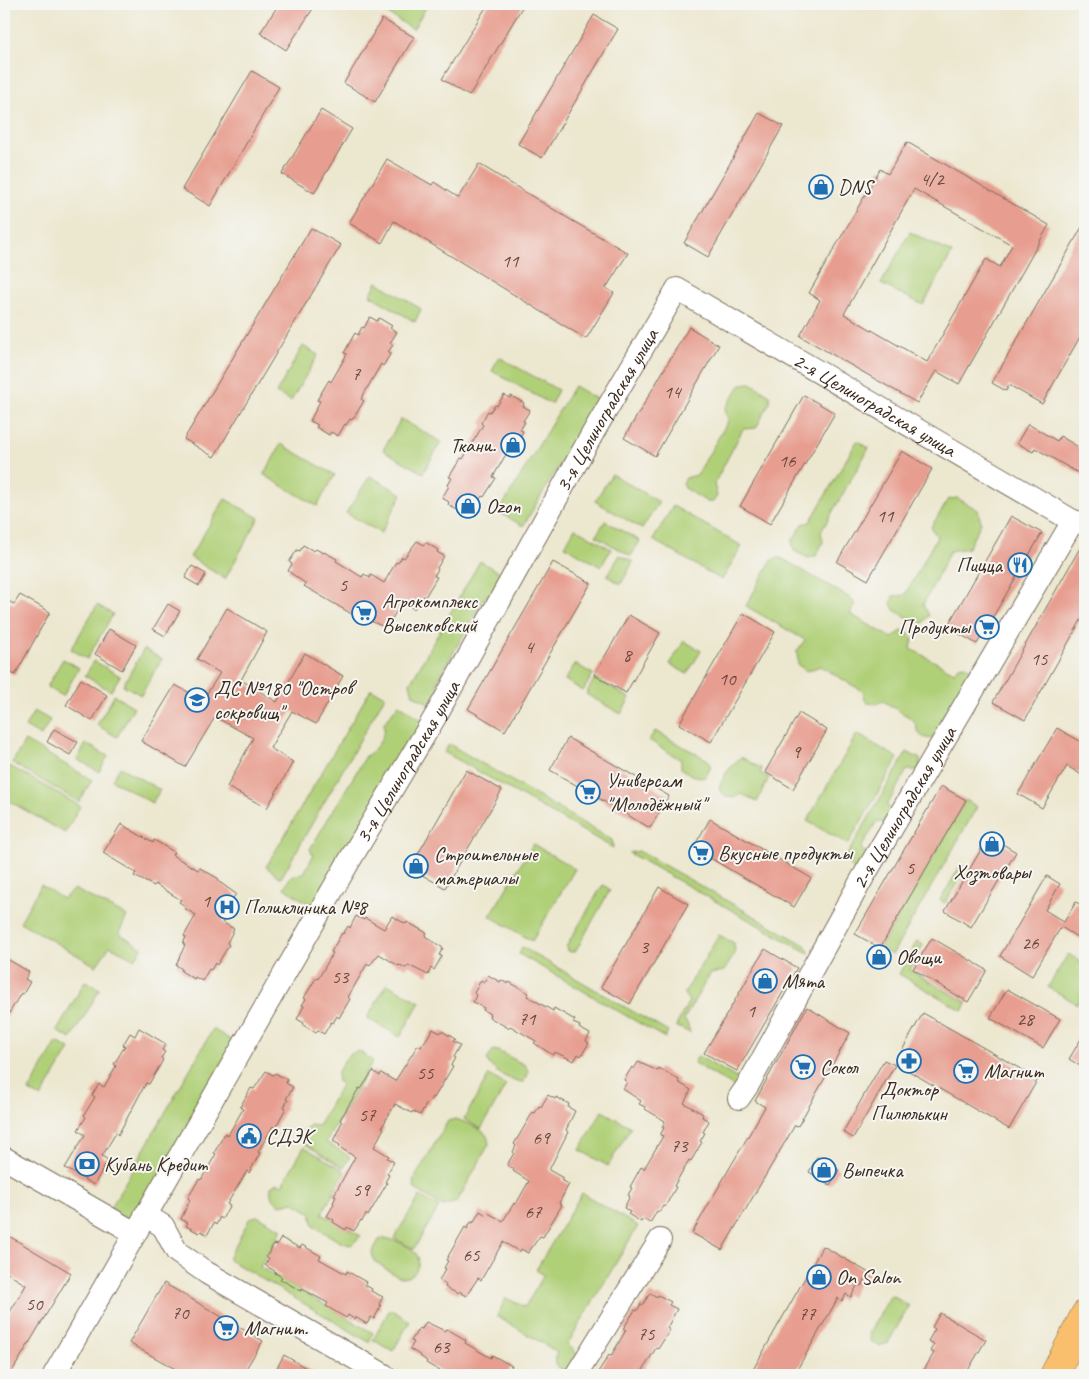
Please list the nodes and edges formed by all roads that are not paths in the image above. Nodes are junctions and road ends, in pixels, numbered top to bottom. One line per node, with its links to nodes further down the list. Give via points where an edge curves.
1 (677, 289): 2 (street, 2-я Целиноградская улица); 5 (street, 3-я Целиноградская улица, via 435,717)
2 (1079, 522): 3 (street, 2-я Целиноградская улица, via 862,880)
3 (739, 1098)
4 (4, 1158): 5 (street)
5 (140, 1224): 10 (street, 3-я Целиноградская улица); 11 (street, via 163,1226 177,1252 207,1273)
6 (660, 1240): 12 (street)
7 (1085, 1314): 9 (main road)
8 (1085, 1327): 9 (main road)
9 (1059, 1365)
10 (54, 1375)
11 (384, 1375)
12 (576, 1375)

